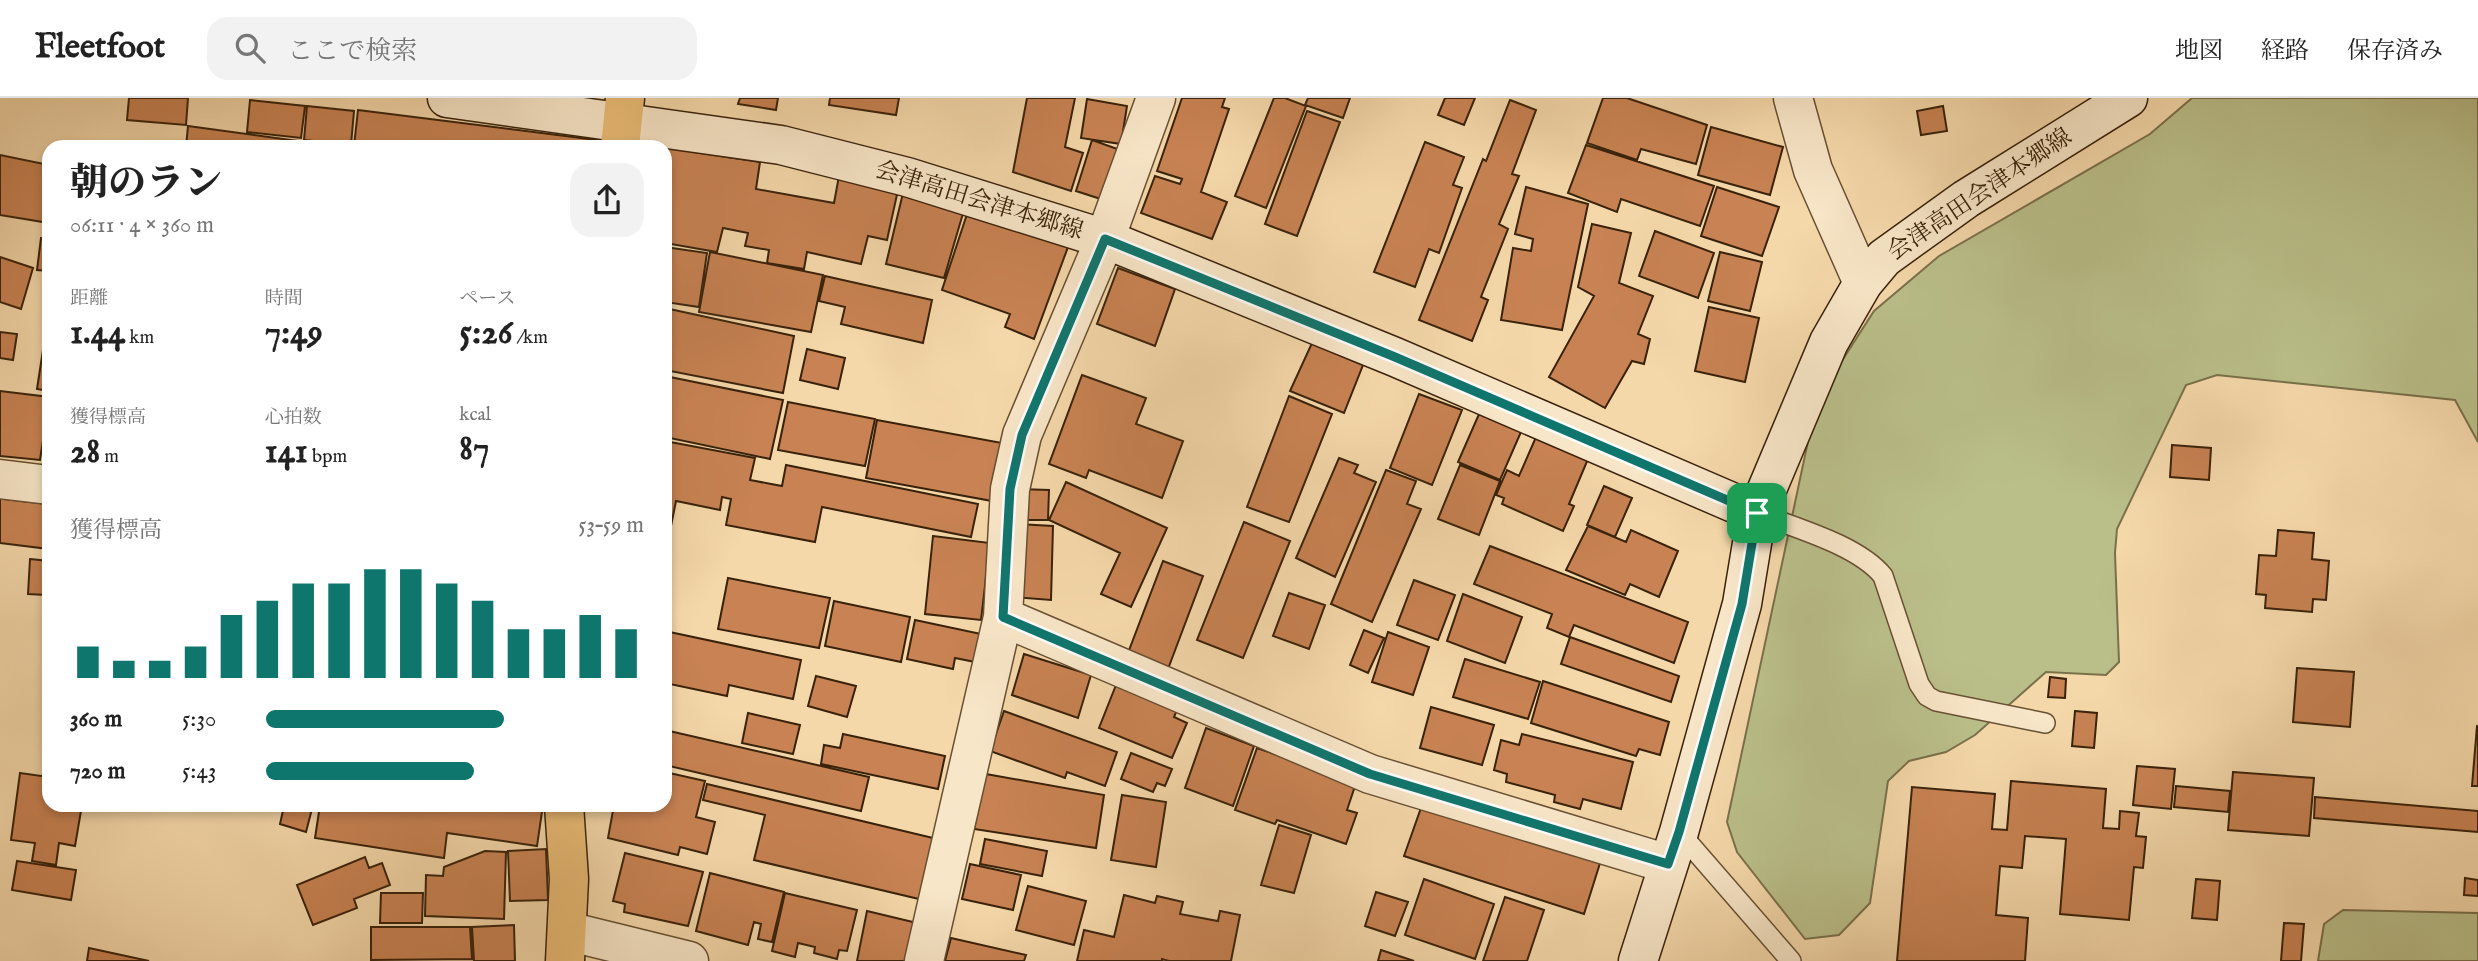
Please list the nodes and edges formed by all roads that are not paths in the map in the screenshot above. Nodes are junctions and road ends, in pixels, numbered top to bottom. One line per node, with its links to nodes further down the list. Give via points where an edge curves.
1 (447, 98): 5 (street, 会津高田会津本郷線)
2 (1156, 98): 6 (street)
3 (1793, 98): 7 (street, via 1813,170)
4 (2128, 98): 7 (street, 会津高田会津本郷線, via 1966,199 1884,258)
5 (622, 123): 6 (street, 会津高田会津本郷線, via 780,145 907,177)
6 (1105, 239): 10 (street, 会津高田会津本郷線, via 1395,357); 11 (street, via 1022,435 1010,489)
7 (1863, 283): 10 (street, 会津高田会津本郷線, via 1829,342)
8 (0, 479): 9 (street)
9 (42, 484)
10 (1757, 513): 12 (lane, via 1856,552 1874,564 1883,576 1927,696); 14 (street, via 1742,604)
11 (1003, 617): 14 (street, via 1370,774); 17 (street)
12 (2045, 723)
13 (564, 812): 15 (highway, via 569,879)
14 (1673, 848): 18 (street); 19 (lane)
15 (566, 946): 16 (street)
16 (689, 961)
17 (924, 961)
18 (1638, 961)
19 (1791, 961)

